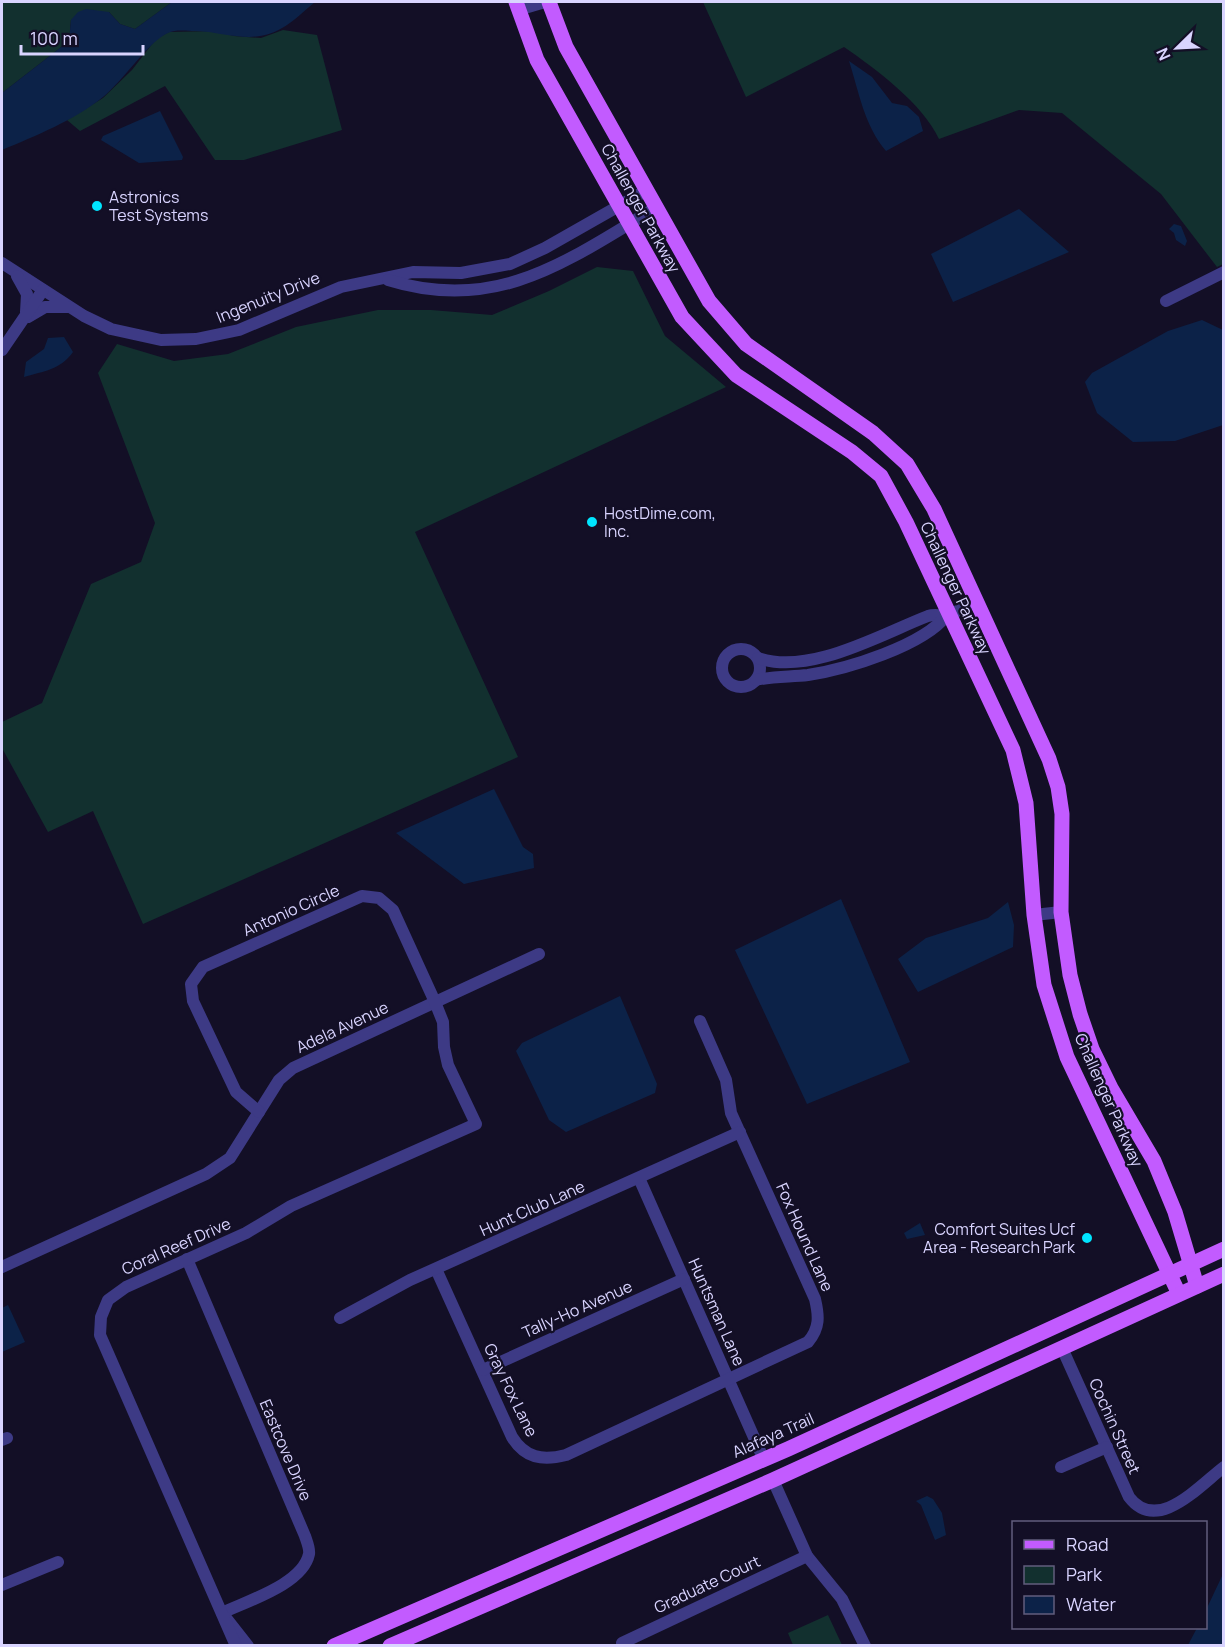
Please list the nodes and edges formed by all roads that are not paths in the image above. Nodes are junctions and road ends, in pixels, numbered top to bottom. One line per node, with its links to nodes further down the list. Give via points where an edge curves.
1 (547, 2): 2 (street); 3 (main road, Challenger Parkway, via 566,47)
2 (517, 6): 4 (main road, Challenger Parkway, via 537,60)
3 (647, 190): 4 (street, Ingenuity Drive); 5 (main road, Challenger Parkway)
4 (619, 205): 6 (main road, Challenger Parkway); 10 (street, Ingenuity Drive, via 510,264 461,273 412,272)
5 (657, 207): 6 (street, Ingenuity Drive); 16 (main road, Challenger Parkway, via 709,301 746,344 873,433 907,464 934,509)
6 (629, 223): 10 (street, Ingenuity Drive, via 550,268 510,285 441,291 412,288); 17 (main road, Challenger Parkway, via 682,317 706,346 736,375 852,452 880,476 906,522)
7 (2, 263): 8 (street, Ingenuity Drive)
8 (15, 272): 11 (street, Ingenuity Drive); 14 (street, via 27,294)
9 (1224, 272): 12 (street)
10 (387, 279): 13 (street, Ingenuity Drive, via 328,291 238,330 196,339 131,335)
11 (43, 290): 13 (street, Ingenuity Drive); 14 (street)
12 (1166, 301)
13 (72, 308): 14 (street, via 45,307)
14 (25, 319): 15 (street)
15 (2, 351)
16 (976, 602): 17 (street); 20 (main road, Challenger Parkway, via 1037,730 1058,787 1062,814)
17 (947, 615): 18 (street, via 931,615 859,646 819,657 768,662); 19 (street, via 938,627 861,662 807,675); 21 (main road, Challenger Parkway, via 1013,750 1026,803)
18 (758, 658): 19 (street, via 760,670); 19 (street, via 752,652 736,650 723,664 724,676 733,686 745,687)
19 (756, 680)
20 (1061, 912): 21 (street); 31 (main road, Challenger Parkway, via 1070,975 1092,1049 1154,1161)
21 (1034, 915): 34 (main road, Challenger Parkway, via 1044,985 1067,1058)
22 (539, 954): 23 (street, Adela Avenue)
23 (435, 1002): 25 (street, Antonio Circle, via 443,1022); 26 (street, Adela Avenue, via 292,1068 279,1080); 26 (street, Antonio Circle, via 393,910 380,898 362,896 203,967 191,984 193,1001 236,1092)
24 (700, 1022): 27 (street, Fox Hound Lane, via 726,1080 729,1106)
25 (448, 1065): 30 (street, Coral Reef Drive, via 476,1124 291,1206 246,1233)
26 (259, 1112): 32 (street, Adela Avenue, via 230,1158 206,1174)
27 (740, 1132): 28 (street, Hunt Club Lane); 42 (street, Fox Hound Lane, via 815,1299 819,1323 815,1334 796,1350)
28 (639, 1178): 33 (street, Hunt Club Lane); 36 (street, Huntsman Lane)
29 (1224, 1249): 31 (main road, Alafaya Trail)
30 (187, 1259): 55 (street, Eastcove Drive, via 309,1552 303,1569 290,1581); 55 (street, Coral Reef Drive, via 126,1287 108,1300 100,1317 100,1335)
31 (1190, 1265): 34 (main road, Alafaya Trail); 37 (main road, Challenger Parkway)
32 (2, 1267)
33 (436, 1269): 39 (street, Hunt Club Lane); 41 (street, Gray Fox Lane)
34 (1170, 1274): 38 (main road, Challenger Parkway); 44 (main road, Alafaya Trail)
35 (1224, 1274): 37 (main road)
36 (684, 1279): 41 (street, Tally-Ho Avenue); 42 (street, Huntsman Lane)
37 (1197, 1286): 38 (main road)
38 (1179, 1294): 40 (main road)
39 (340, 1318)
40 (1062, 1348): 43 (street, Cochin Street); 48 (main road)
41 (483, 1370): 42 (street, Gray Fox Lane, via 518,1447 546,1459 566,1455)
42 (730, 1381): 45 (street, Huntsman Lane)
43 (1107, 1447): 46 (street); 47 (street, Cochin Street, via 1129,1497 1145,1512 1164,1511)
44 (788, 1449): 45 (main road, Alafaya Trail); 48 (main road, via 775,1466)
45 (764, 1460): 49 (main road, via 763,1472); 53 (main road, Alafaya Trail)
46 (1062, 1467)
47 (1224, 1467)
48 (773, 1480): 49 (main road); 50 (street)
49 (746, 1492): 56 (main road)
50 (807, 1556): 57 (street, Graduate Court); 62 (street, via 842,1599)
51 (58, 1562): 52 (street)
52 (2, 1585)
53 (442, 1599): 54 (main road, Alafaya Trail); 56 (main road, via 427,1615)
54 (414, 1611): 60 (main road, Alafaya Trail); 61 (main road, via 409,1626)
55 (222, 1613): 58 (street, Coral Reef Drive); 59 (street, Coral Reef Drive)
56 (426, 1630): 61 (main road)
57 (622, 1643)
58 (236, 1646)
59 (248, 1646)
60 (334, 1646)
61 (390, 1646)
62 (865, 1646)

